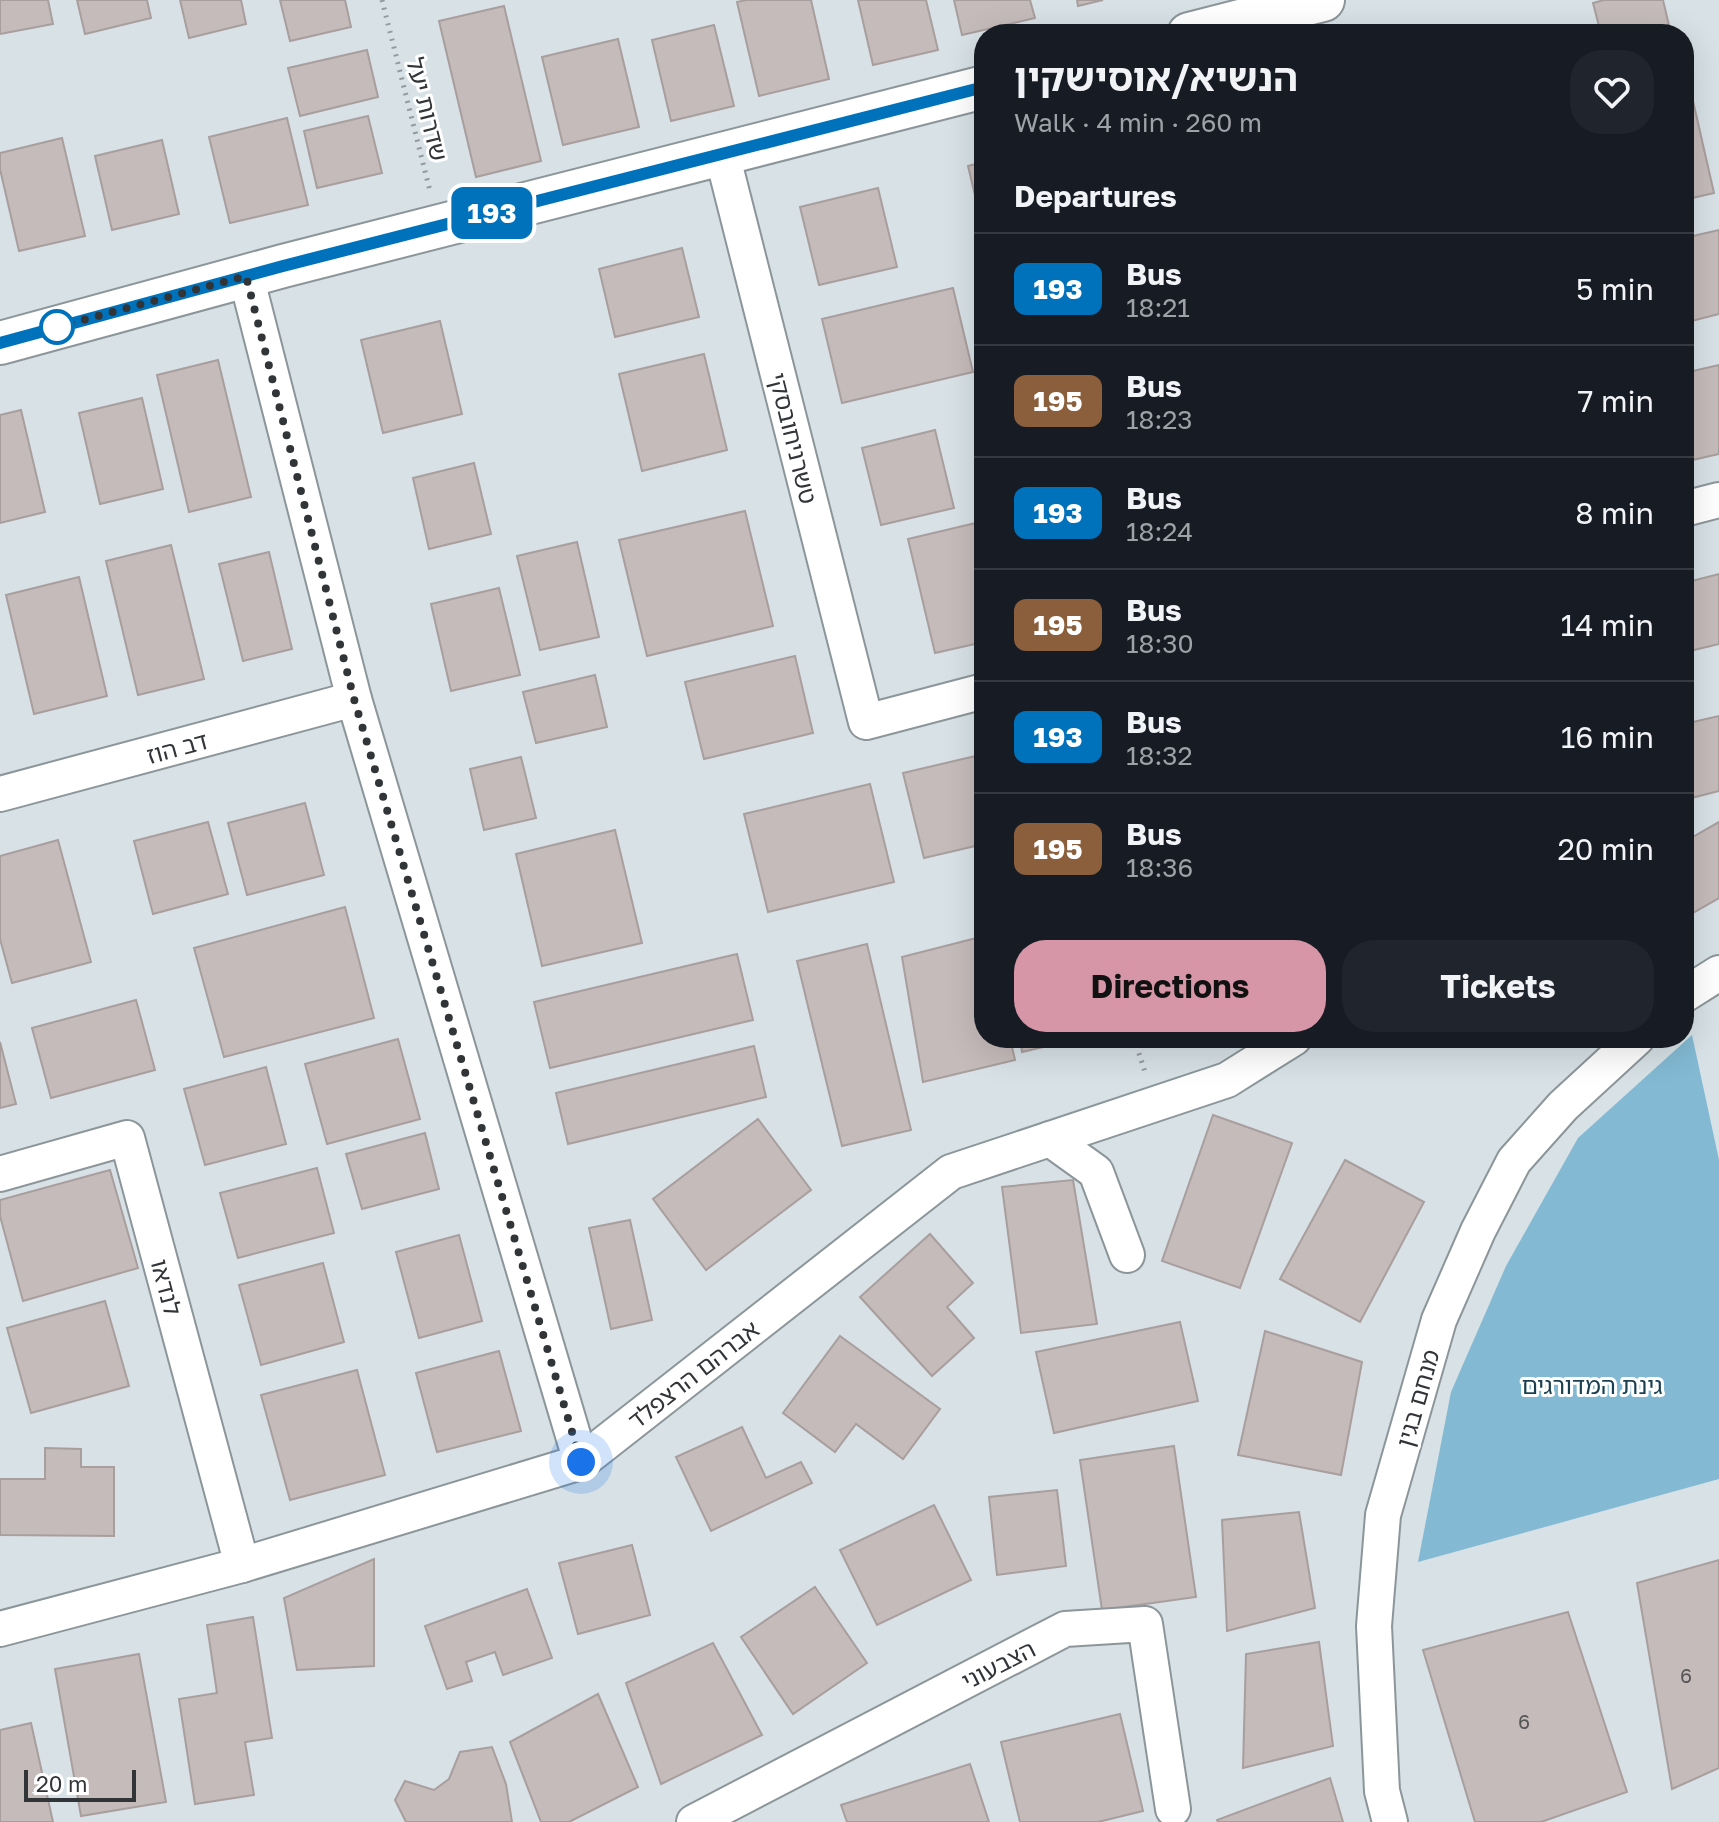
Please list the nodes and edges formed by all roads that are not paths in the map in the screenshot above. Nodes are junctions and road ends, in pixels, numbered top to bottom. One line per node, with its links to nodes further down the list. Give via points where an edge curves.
1 (1323, 0): 2 (street)
2 (1228, 24)
3 (974, 90): 4 (street)
4 (722, 154): 5 (street); 9 (street, טשרניחובסקי, via 866,722)
5 (246, 276): 6 (street); 10 (street)
6 (0, 343)
7 (1719, 500): 8 (street)
8 (1694, 506)
9 (974, 694)
10 (354, 699): 11 (street, דב הוז); 19 (street)
11 (0, 794)
12 (1719, 973): 13 (street)
13 (1694, 989)
14 (1278, 1048): 16 (street, אברהם הרצפלד, via 1227,1080)
15 (1626, 1048): 24 (street, מנחם בגין, via 1514,1161 1439,1320 1383,1515 1374,1626 1382,1791)
16 (1050, 1139): 18 (street, via 1096,1172); 19 (street, אברהם הרצפלד, via 951,1172)
17 (0, 1174): 20 (street, לנדאו, via 127,1138)
18 (1127, 1255)
19 (581, 1462): 20 (street, אברהם הרצפלד)
20 (242, 1565): 21 (street, אברהם הרצפלד)
21 (0, 1629)
22 (1173, 1809): 23 (street, הצבעוני, via 1145,1624 1065,1629)
23 (694, 1822)
24 (1390, 1822)

